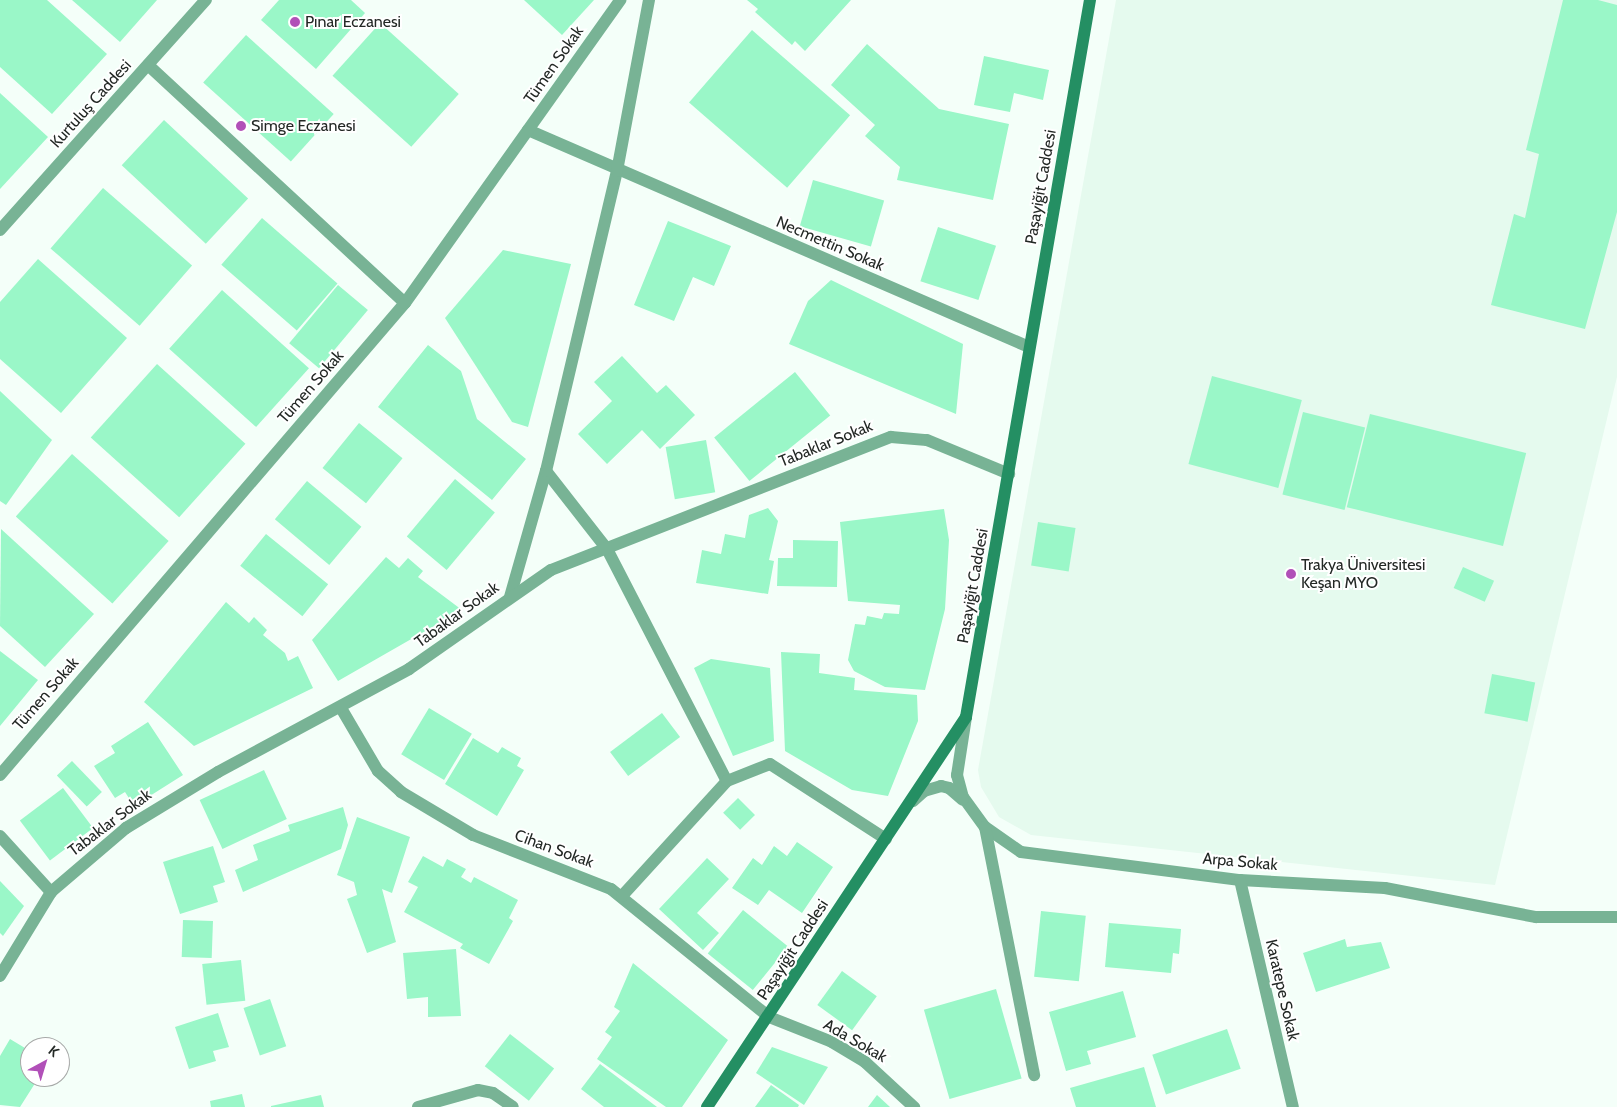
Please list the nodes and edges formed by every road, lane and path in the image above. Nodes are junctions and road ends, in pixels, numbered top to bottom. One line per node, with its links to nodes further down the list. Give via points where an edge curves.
1 (206, 0): 5 (street, Kurtuluş Caddesi)
2 (620, 0): 6 (street, Tümen Sokak)
3 (649, 0): 7 (street)
4 (1090, 0): 10 (main road, Paşayiğit Caddesi)
5 (148, 65): 8 (street, Kurtuluş Caddesi); 9 (street)
6 (528, 130): 7 (street, Necmettin Sokak); 9 (street, Tümen Sokak)
7 (617, 171): 10 (street, Necmettin Sokak); 11 (street)
8 (0, 230)
9 (405, 303): 17 (street, Tümen Sokak)
10 (1030, 347): 12 (main road, Paşayiğit Caddesi)
11 (546, 471): 13 (street); 14 (street)
12 (1009, 474): 13 (street, Tabaklar Sokak, via 927,440 892,437); 16 (main road, Paşayiğit Caddesi)
13 (607, 549): 14 (street, Tabaklar Sokak, via 551,570); 18 (street)
14 (510, 597): 15 (street, Tabaklar Sokak, via 449,642)
15 (341, 708): 25 (street, Tabaklar Sokak, via 163,803 94,852); 26 (street, Cihan Sokak, via 378,771 423,807 473,835 589,878)
16 (966, 717): 19 (street, Arpa Sokak, via 957,775); 20 (main road, Paşayiğit Caddesi)
17 (0, 775)
18 (727, 781): 23 (street, via 770,764); 26 (street)
19 (968, 806): 20 (street, via 957,793 941,786 924,791); 21 (street, Arpa Sokak)
20 (906, 809): 23 (main road, Paşayiğit Caddesi)
21 (984, 827): 24 (street, Arpa Sokak, via 1008,846 1034,856); 30 (street)
22 (0, 836): 25 (street)
23 (886, 839): 29 (main road, Paşayiğit Caddesi)
24 (1240, 880): 27 (street, Arpa Sokak, via 1385,888 1536,917); 35 (street, Karatepe Sokak)
25 (51, 892): 28 (street, Tabaklar Sokak)
26 (622, 896): 29 (street, Cihan Sokak)
27 (1617, 917)
28 (0, 976)
29 (769, 1017): 33 (main road, Paşayiğit Caddesi); 34 (street, Ada Sokak, via 832,1042 865,1062)
30 (1034, 1075)
31 (418, 1107): 32 (street, via 478,1090 493,1093)
32 (513, 1107)
33 (707, 1107)
34 (914, 1107)
35 (1294, 1107)

